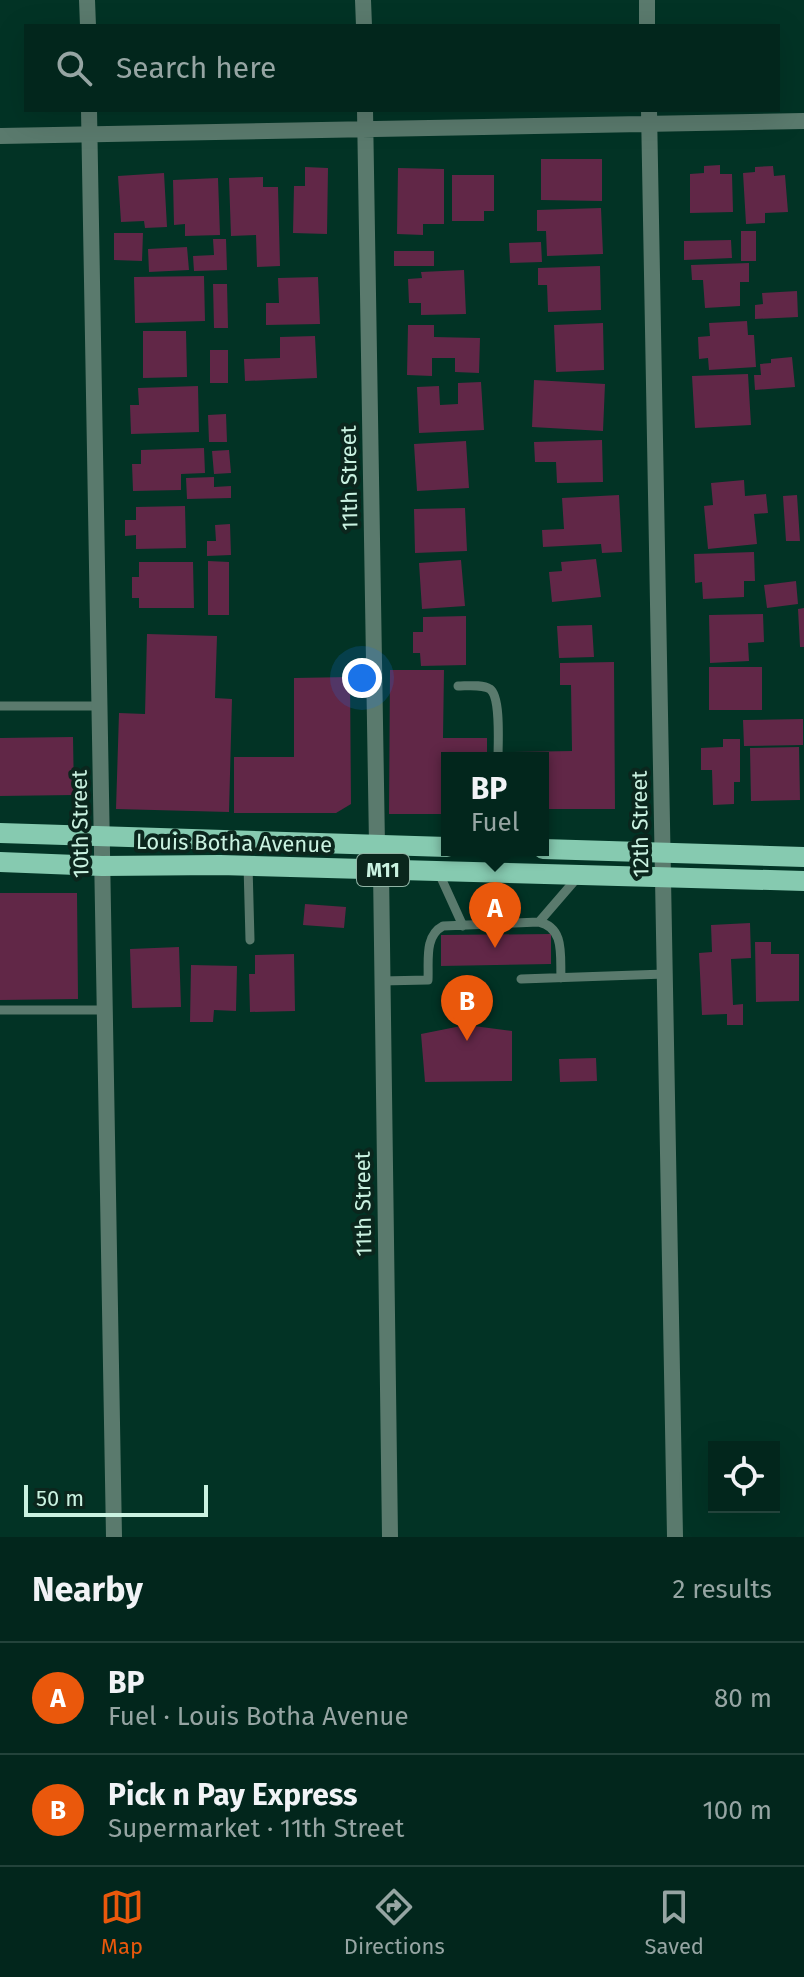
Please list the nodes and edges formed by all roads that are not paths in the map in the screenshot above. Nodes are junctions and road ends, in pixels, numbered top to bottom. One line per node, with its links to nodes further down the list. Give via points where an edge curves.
1 (87, 0): 4 (street)
2 (363, 0): 5 (street)
3 (647, 0): 6 (street)
4 (88, 24)
5 (364, 24)
6 (647, 24)
7 (89, 112): 12 (street, 10th Street)
8 (365, 112): 11 (street, 11th Street)
9 (649, 117): 10 (street); 11 (street); 23 (street, 12th Street)
10 (804, 121)
11 (365, 129): 12 (street); 20 (street, 11th Street)
12 (90, 134): 13 (street); 16 (street, 10th Street)
13 (0, 136)
14 (458, 686): 17 (lane, via 493,691)
15 (0, 706): 16 (lane)
16 (100, 706): 19 (street, 10th Street)
17 (498, 752)
18 (0, 833): 19 (main road, Louis Botha Avenue / M11)
19 (101, 834): 20 (main road, Louis Botha Avenue / M11); 27 (street, 10th Street)
20 (377, 845): 21 (main road, Louis Botha Avenue / M11)
21 (441, 847)
22 (549, 849): 23 (main road)
23 (663, 852): 24 (main road); 31 (street, 12th Street)
24 (804, 857)
25 (0, 862): 27 (main road, Louis Botha Avenue / M11)
26 (248, 865): 27 (main road, Louis Botha Avenue / M11); 28 (main road, Louis Botha Avenue / M11); 35 (lane)
27 (102, 866): 41 (street, 10th Street)
28 (381, 870): 29 (main road, Louis Botha Avenue / M11); 39 (street, 11th Street)
29 (438, 871): 30 (main road, Louis Botha Avenue / M11); 34 (lane)
30 (579, 875): 31 (main road, Louis Botha Avenue / M11); 33 (lane)
31 (663, 878): 32 (main road, Louis Botha Avenue / M11); 36 (street, 12th Street)
32 (804, 881)
33 (539, 922): 34 (lane); 37 (lane, via 556,931)
34 (463, 926): 39 (lane, via 443,926 432,935 428,980)
35 (250, 940)
36 (665, 974): 37 (lane); 44 (street, 12th Street)
37 (561, 978): 38 (lane)
38 (521, 979)
39 (381, 981): 43 (street, 11th Street)
40 (0, 1010): 41 (lane)
41 (106, 1010): 42 (street, 10th Street)
42 (114, 1537)
43 (390, 1537)
44 (675, 1537)

